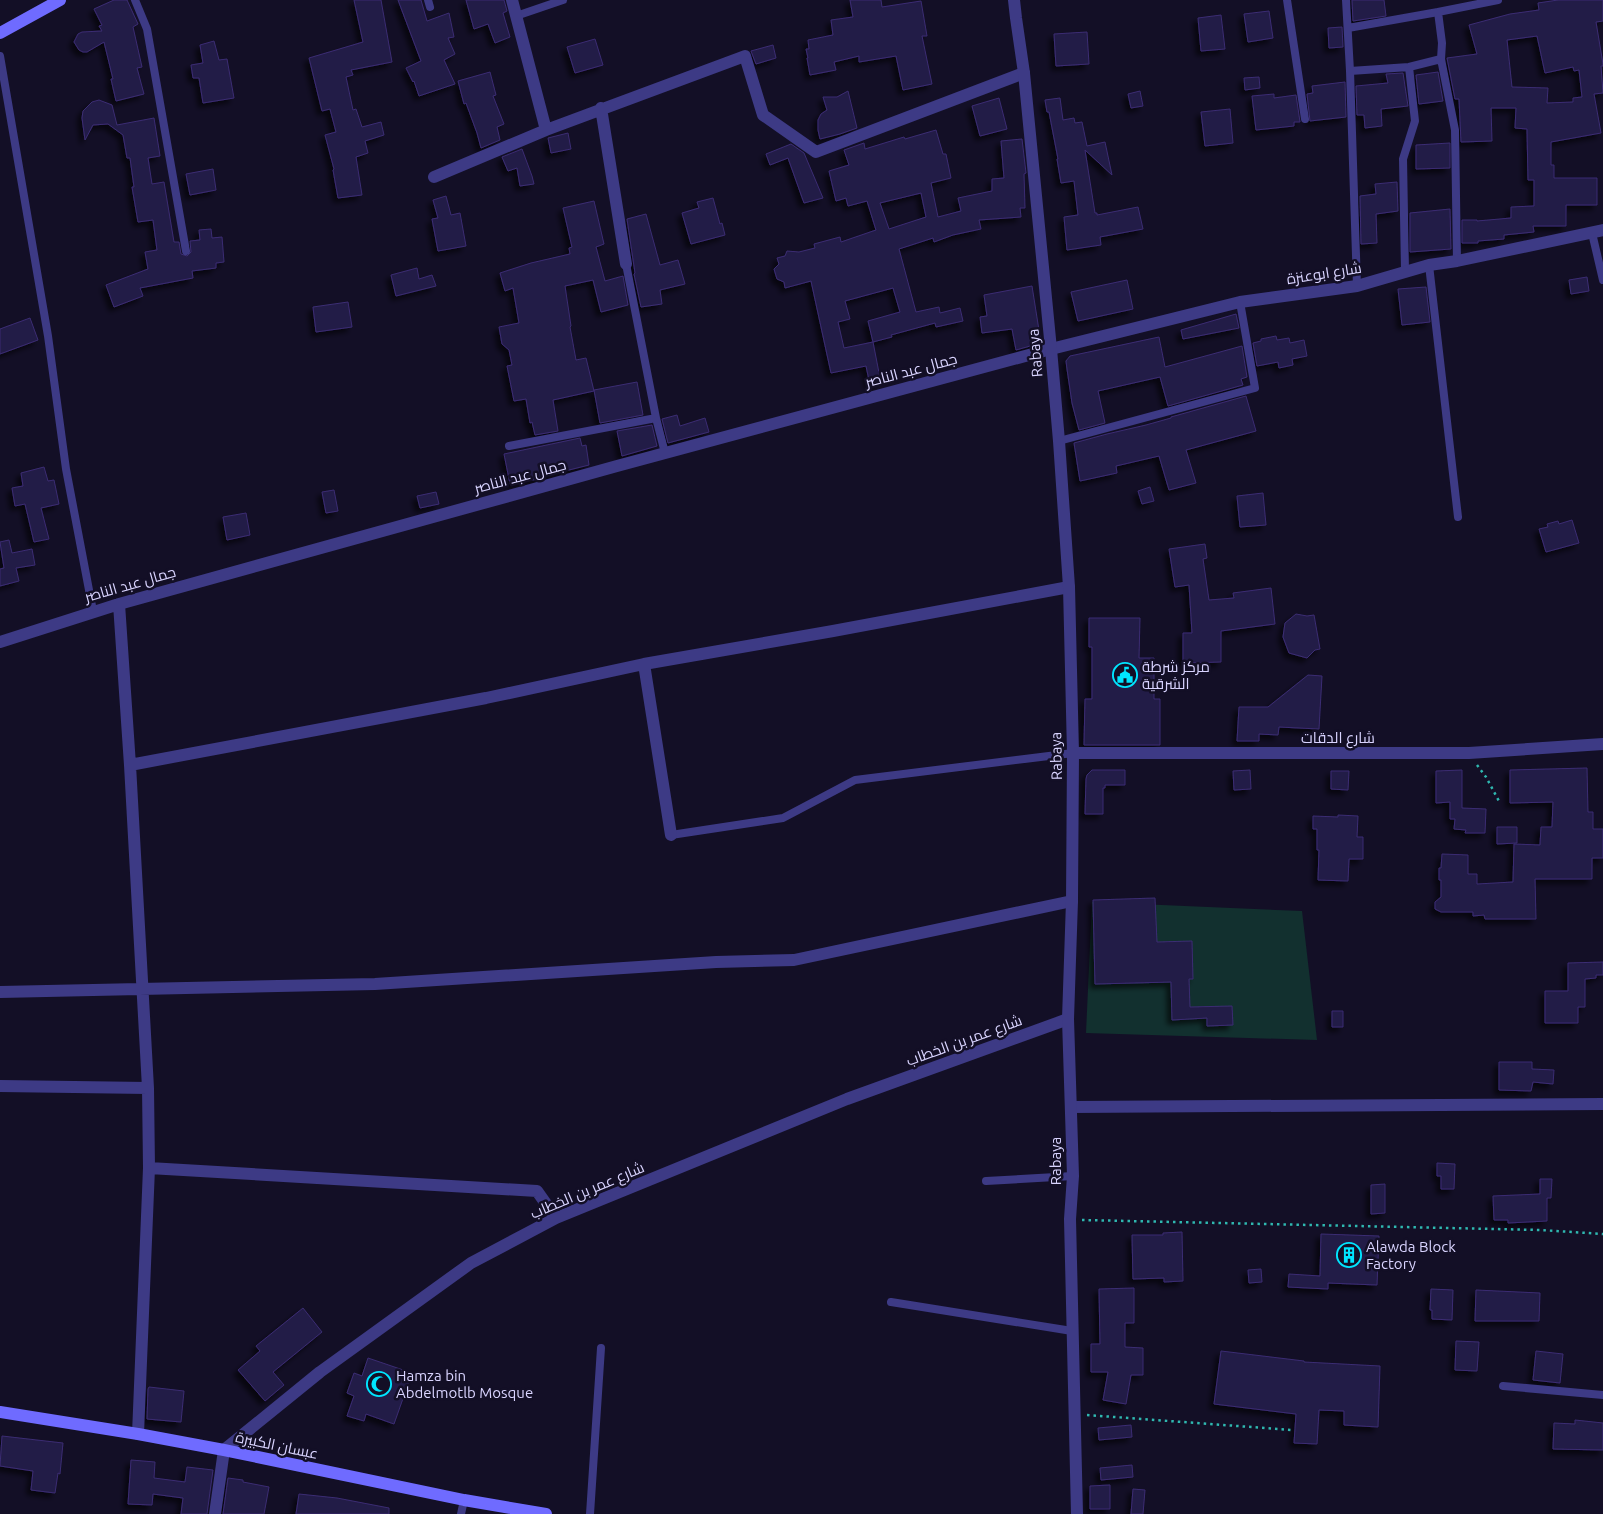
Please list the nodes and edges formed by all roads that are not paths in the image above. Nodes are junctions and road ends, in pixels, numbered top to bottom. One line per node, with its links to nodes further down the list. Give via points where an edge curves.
1 (60, 0): 12 (main road)
2 (135, 0): 23 (lane, via 147,29)
3 (512, 0): 10 (street)
4 (563, 0): 10 (lane)
5 (1014, 0): 17 (street, Rabaya)
6 (1287, 0): 19 (lane)
7 (1346, 0): 11 (lane)
8 (1498, 0): 9 (lane)
9 (1438, 12): 11 (lane); 14 (lane)
10 (516, 16): 20 (street)
11 (1348, 28): 16 (lane)
12 (0, 33)
13 (0, 56): 39 (lane, via 48,336 66,469)
14 (1441, 58): 15 (lane); 24 (lane, via 1455,130)
15 (1410, 67): 16 (lane); 27 (lane, via 1415,121 1403,158)
16 (1350, 71): 29 (lane)
17 (1024, 73): 18 (street, via 816,152 763,116 744,56); 31 (street, Rabaya)
18 (601, 108): 20 (street); 25 (street)
19 (1305, 119)
20 (546, 130): 21 (street)
21 (434, 177)
22 (1598, 231): 24 (street, شارع ابوعنزة); 28 (lane)
23 (186, 250)
24 (1457, 261): 26 (street, شارع ابوعنزة)
25 (626, 264): 32 (lane)
26 (1429, 265): 27 (street, شارع ابوعنزة); 36 (lane)
27 (1405, 272): 29 (street, شارع ابوعنزة)
28 (1603, 280)
29 (1357, 286): 30 (street, شارع ابوعنزة)
30 (1240, 302): 31 (street, شارع ابوعنزة); 33 (lane, via 1255,388)
31 (1051, 349): 33 (street, Rabaya); 35 (street, جمال عبد الناصر)
32 (656, 418): 34 (lane); 35 (lane)
33 (1059, 441): 37 (street, Rabaya)
34 (509, 446)
35 (665, 453): 38 (street, جمال عبد الناصر)
36 (1458, 517)
37 (1069, 587): 41 (street); 43 (street, Rabaya)
38 (119, 604): 39 (street, جمال عبد الناصر); 44 (street)
39 (93, 611): 40 (street, جمال عبد الناصر)
40 (0, 642)
41 (644, 664): 44 (street, via 486,698); 45 (street)
42 (1603, 744): 43 (street, شارع الدقات, via 1469,754)
43 (1073, 753): 45 (lane, via 855,780 783,818); 46 (street, Rabaya)
44 (130, 765): 47 (street)
45 (670, 835)
46 (1072, 901): 47 (street, via 794,960 375,984); 49 (street, Rabaya)
47 (143, 989): 48 (street); 51 (street)
48 (0, 992)
49 (1068, 1019): 53 (street, Rabaya); 57 (street, شارع عمر بن الخطاب, via 847,1099)
50 (0, 1086): 51 (street)
51 (148, 1088): 54 (street)
52 (1603, 1104): 53 (street)
53 (1071, 1107): 55 (street, Rabaya)
54 (149, 1168): 57 (street, via 537,1191); 64 (street)
55 (1073, 1176): 56 (lane); 59 (street, Rabaya, via 1070,1219)
56 (986, 1181)
57 (556, 1218): 65 (street, شارع عمر بن الخطاب, via 471,1262 320,1372)
58 (891, 1302): 59 (lane)
59 (1072, 1331): 71 (street, Rabaya)
60 (600, 1348): 70 (lane)
61 (1503, 1386): 62 (lane)
62 (1603, 1395)
63 (0, 1414): 64 (main road, عبسان الكبيرة)
64 (138, 1434): 65 (main road, عبسان الكبيرة)
65 (224, 1450): 66 (main road, عبسان الكبيرة); 67 (street)
66 (464, 1500): 68 (lane); 69 (main road, عبسان الكبيرة)
67 (215, 1514)
68 (461, 1514)
69 (546, 1514)
70 (590, 1514)
71 (1077, 1514)

